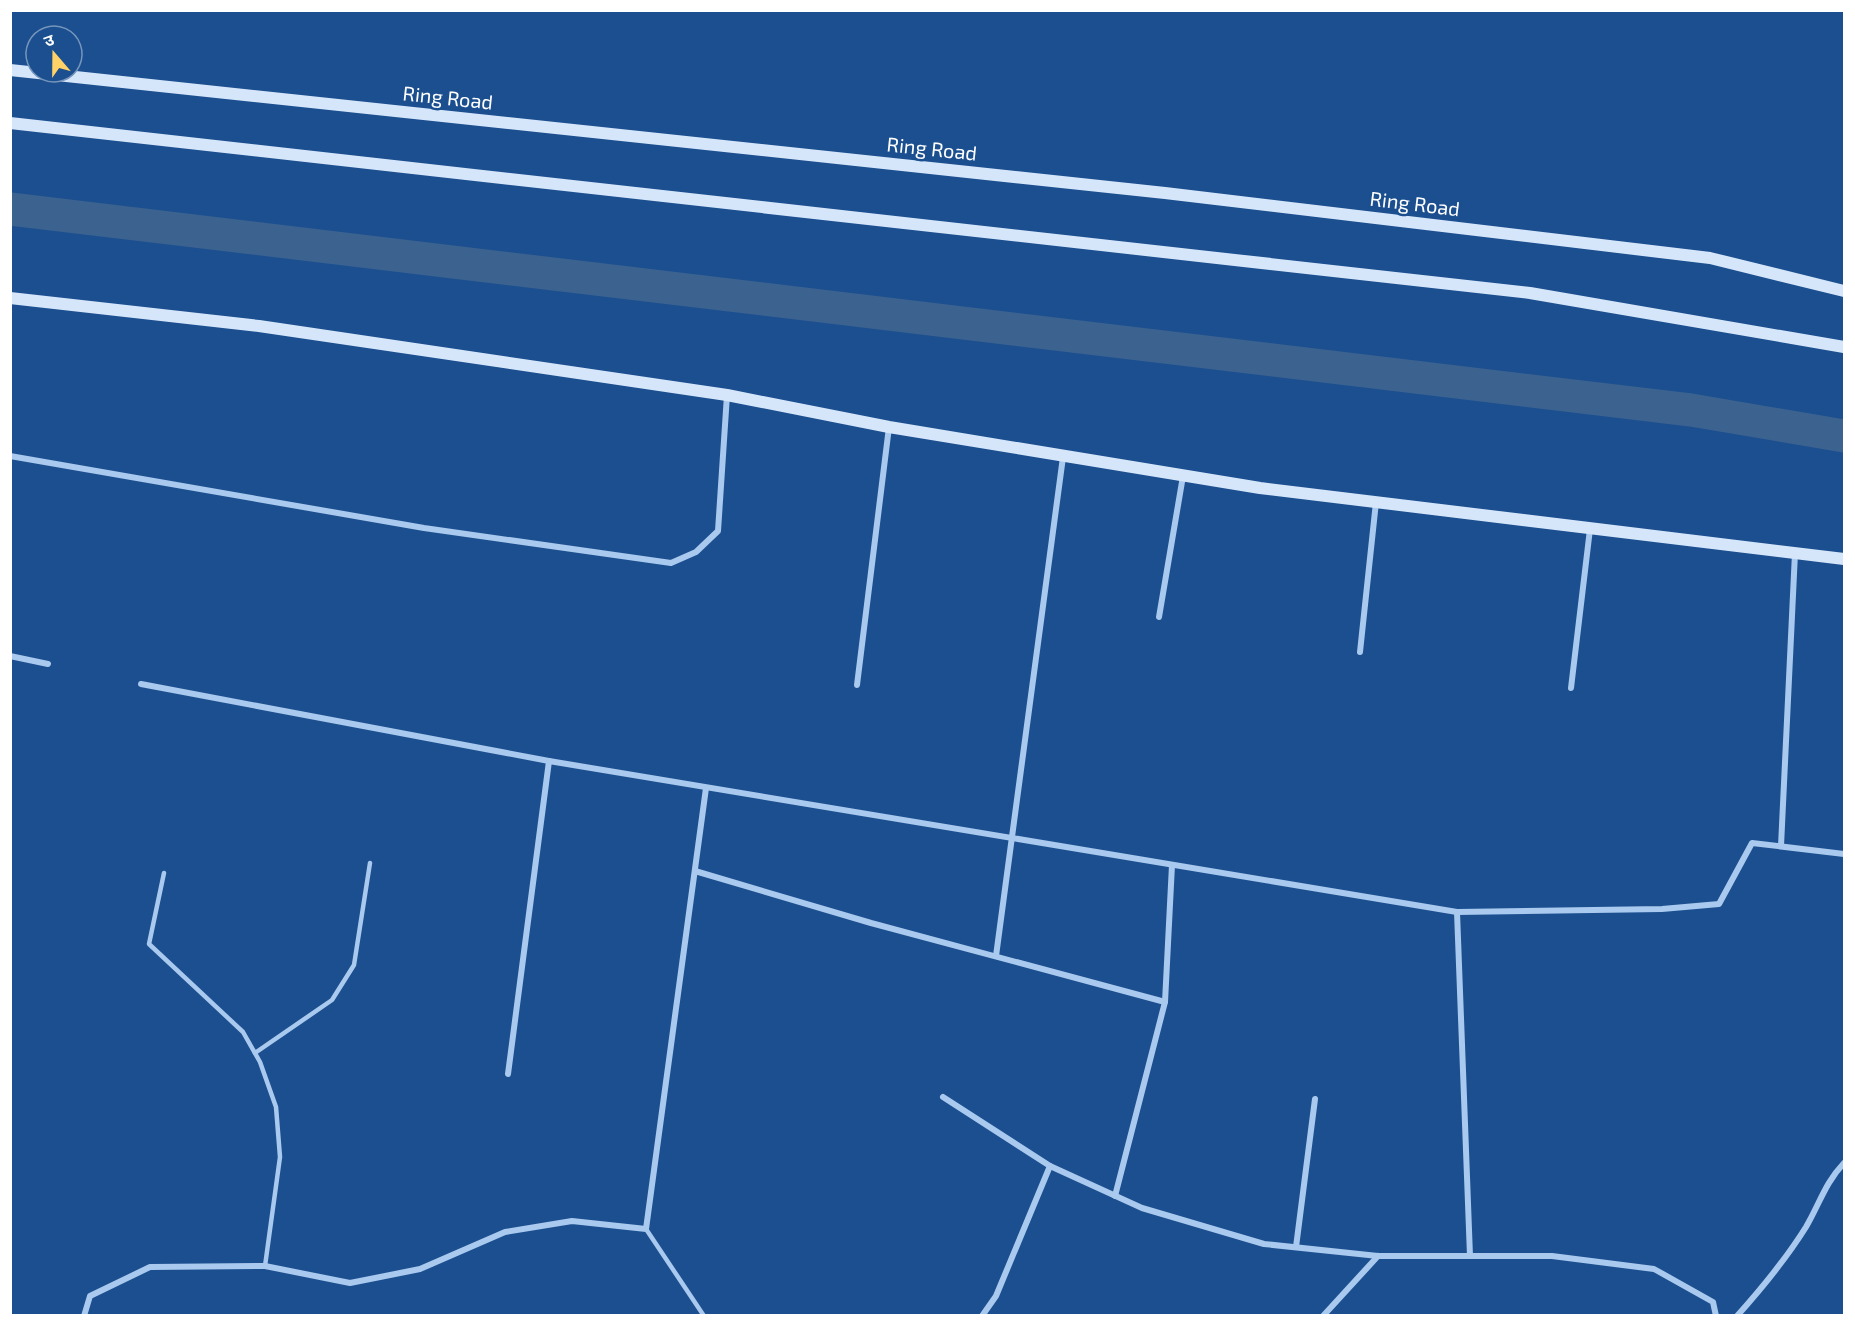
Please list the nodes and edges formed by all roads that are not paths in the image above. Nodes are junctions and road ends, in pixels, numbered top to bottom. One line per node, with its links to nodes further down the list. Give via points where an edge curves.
1 (10, 70): 3 (main road, Ring Road, via 1248,202 1710,258)
2 (10, 123): 5 (main road, via 1530,293)
3 (1845, 291)
4 (10, 298): 6 (main road, via 259,326)
5 (1845, 347)
6 (727, 395): 7 (main road); 8 (street, via 718,531 696,552 671,563 424,528)
7 (890, 428): 9 (main road); 20 (street)
8 (10, 456)
9 (1064, 457): 10 (main road); 24 (street)
10 (1183, 476): 11 (main road); 15 (street)
11 (1376, 502): 12 (main road); 16 (street)
12 (1590, 529): 13 (main road); 21 (street)
13 (1795, 553): 14 (main road); 25 (street)
14 (1845, 560)
15 (1159, 617)
16 (1360, 652)
17 (10, 656): 18 (street)
18 (48, 664)
19 (141, 684): 22 (street)
20 (857, 685)
21 (1572, 688)
22 (549, 761): 23 (street); 35 (street)
23 (706, 788): 24 (street); 29 (street)
24 (1012, 838): 28 (street); 32 (street)
25 (1781, 846): 26 (street); 31 (street, via 1752,843 1719,904 1662,909)
26 (1845, 854)
27 (370, 863): 34 (lane, via 354,965 332,1000)
28 (1172, 865): 31 (street); 33 (street)
29 (695, 871): 32 (street); 41 (street)
30 (164, 873): 34 (lane, via 149,944 243,1032)
31 (1457, 912): 44 (street)
32 (996, 956): 33 (street)
33 (1165, 1002): 40 (street)
34 (255, 1053): 45 (lane, via 276,1107 280,1157)
35 (508, 1074)
36 (943, 1097): 39 (street)
37 (1315, 1099): 42 (street)
38 (1845, 1163): 51 (street, via 1829,1179 1785,1261)
39 (1050, 1166): 40 (street); 48 (street, via 996,1296)
40 (1115, 1196): 42 (street, via 1142,1208 1264,1244)
41 (646, 1229): 45 (street, via 572,1221 505,1232 420,1269 350,1283); 47 (lane)
42 (1296, 1247): 43 (street)
43 (1378, 1256): 44 (street); 49 (street)
44 (1470, 1256): 50 (street, via 1552,1256 1654,1269 1713,1302)
45 (265, 1266): 46 (street, via 150,1267 90,1296)
46 (84, 1316)
47 (704, 1316)
48 (982, 1316)
49 (1323, 1316)
50 (1716, 1316)
51 (1737, 1316)

